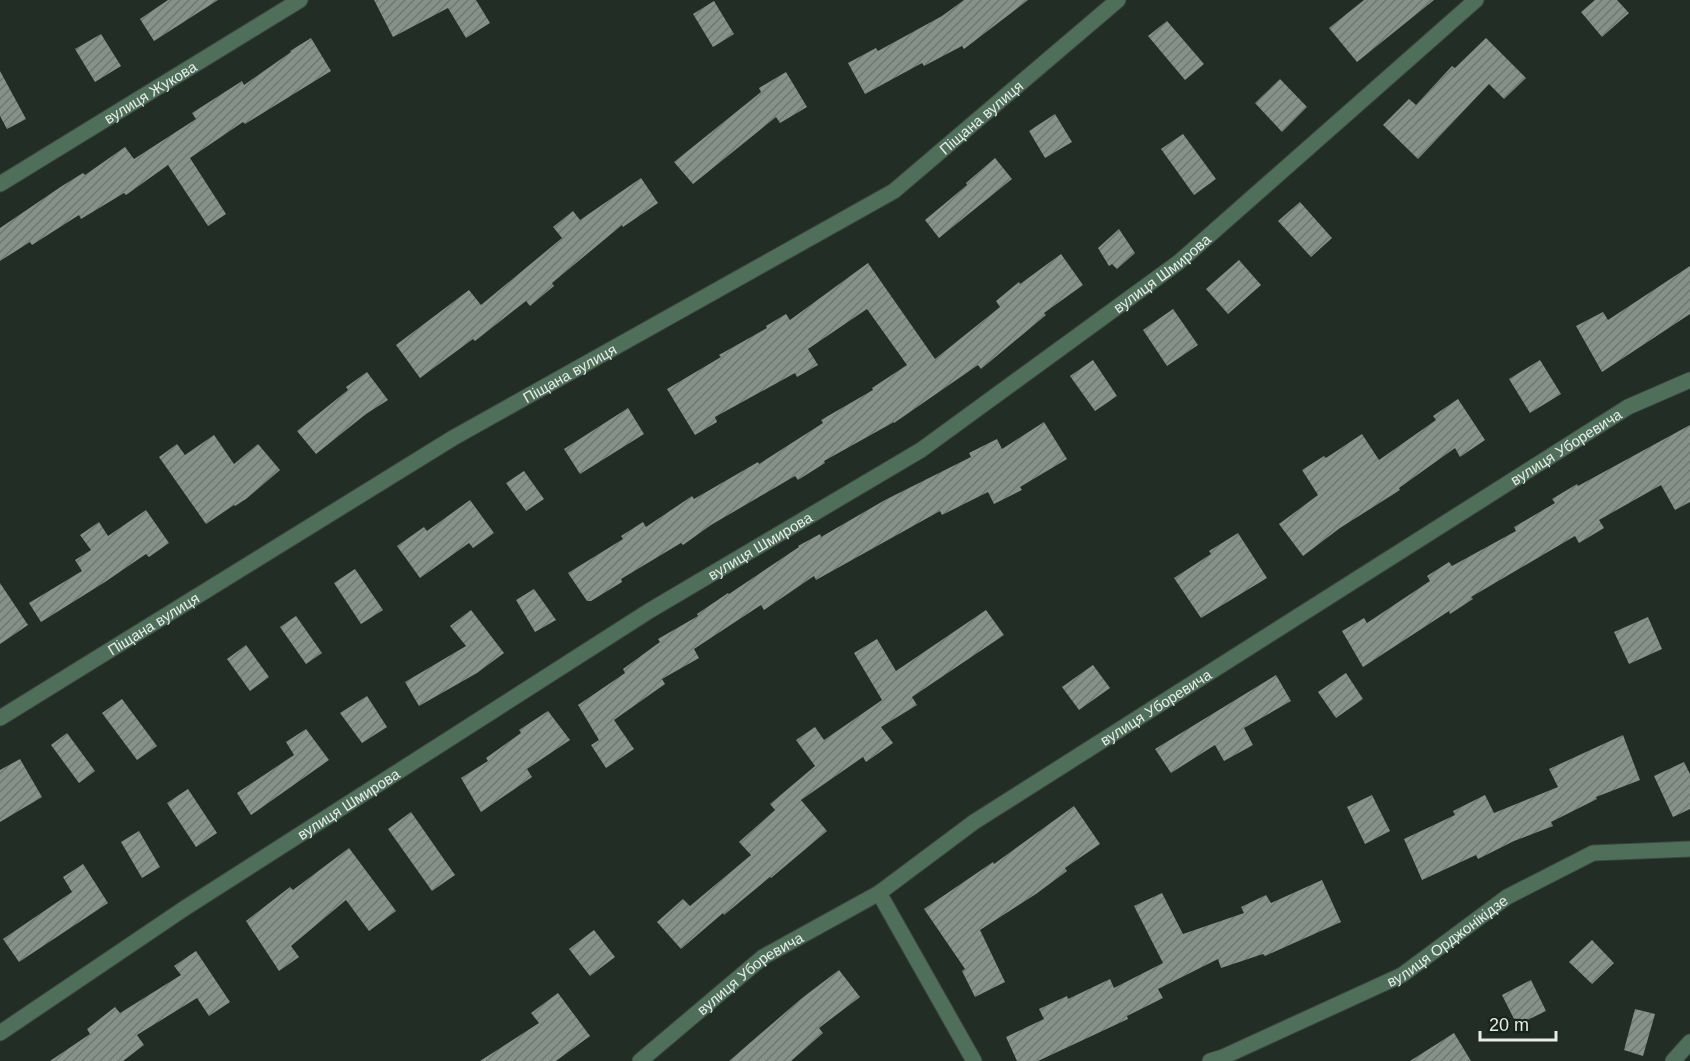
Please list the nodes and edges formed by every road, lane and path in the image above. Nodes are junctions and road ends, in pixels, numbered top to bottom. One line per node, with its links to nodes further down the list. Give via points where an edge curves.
1 (300, 0): 4 (street, вулиця Жукова)
2 (1118, 0): 6 (street, Піщана вулиця, via 894,191 453,438)
3 (1476, 0): 9 (street, вулиця Шмирова, via 1179,262 921,450 639,617 186,908)
4 (0, 184)
5 (1690, 380): 8 (street, вулиця Уборевича, via 1628,407 974,822)
6 (0, 718)
7 (1690, 849): 13 (street, вулиця Орджонікідзе, via 1593,853 1507,897 1402,975)
8 (879, 893): 11 (street, вулиця Уборевича, via 763,957); 12 (street)
9 (0, 1034)
10 (1690, 1042): 14 (street)
11 (640, 1061)
12 (974, 1061)
13 (1210, 1061)
14 (1673, 1061)

